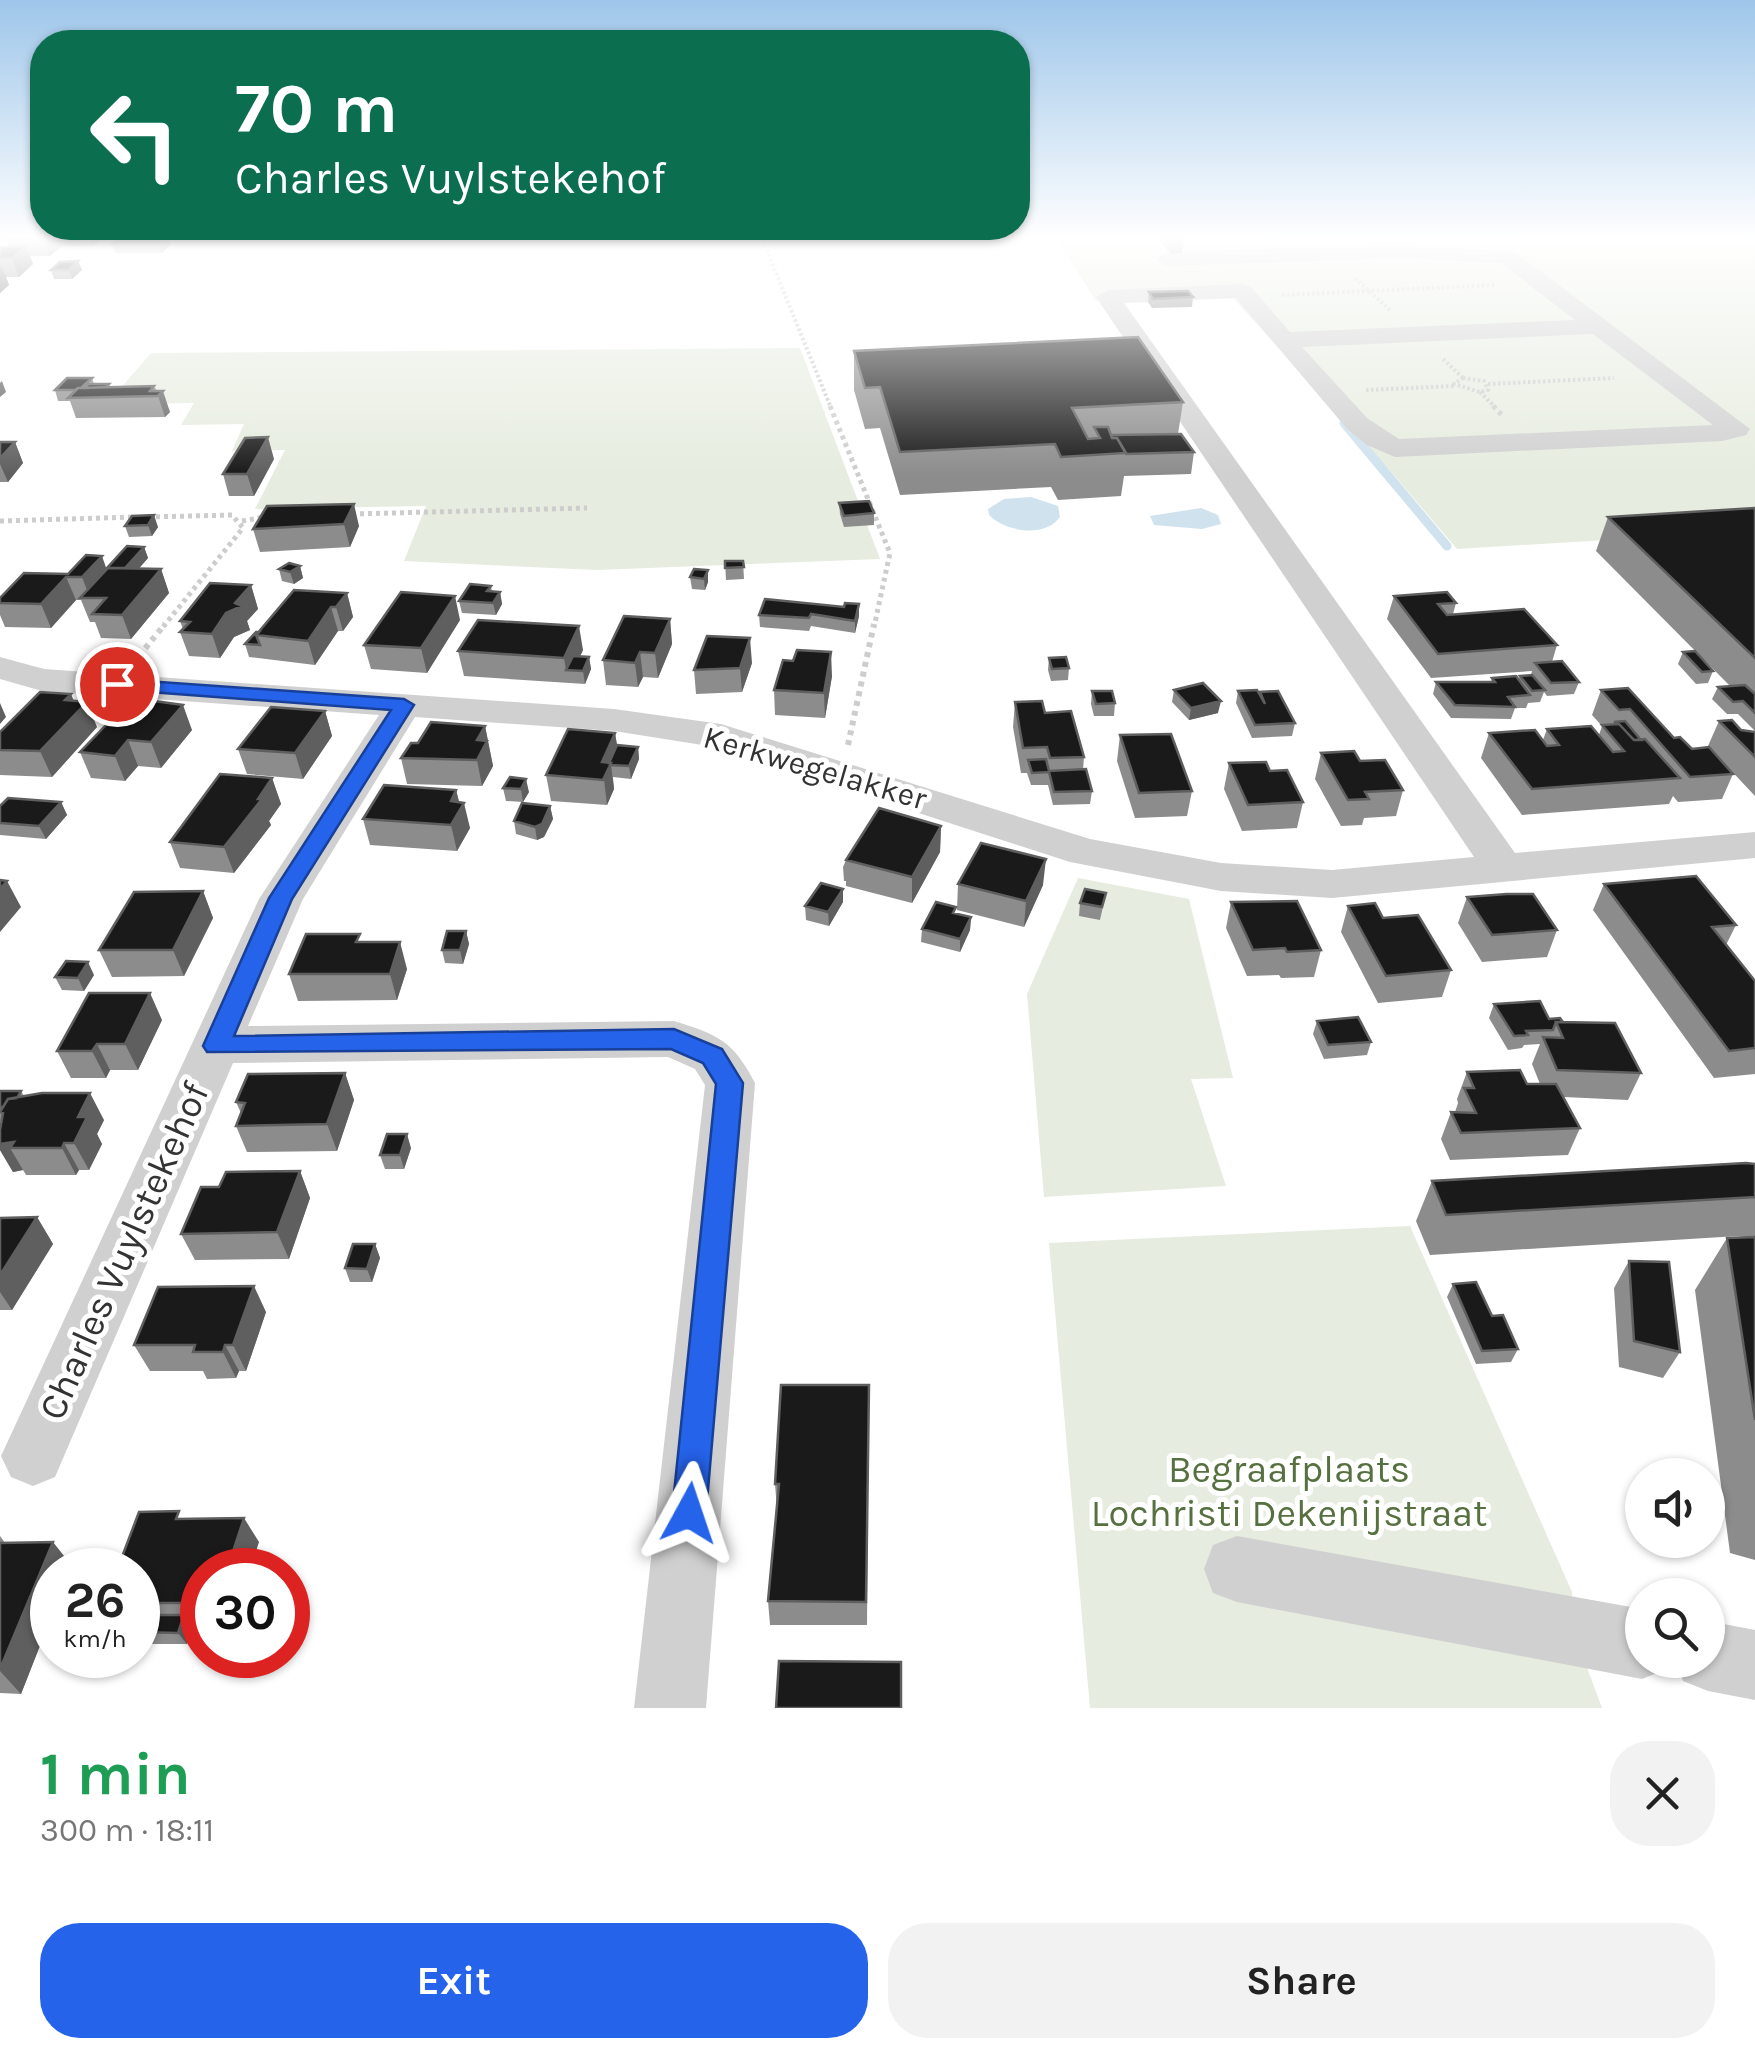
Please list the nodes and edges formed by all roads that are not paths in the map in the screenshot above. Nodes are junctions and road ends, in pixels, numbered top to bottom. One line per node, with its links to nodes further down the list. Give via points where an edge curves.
1 (1122, 316): 9 (street)
2 (1264, 316): 5 (street)
3 (1584, 316): 4 (street)
4 (1598, 326): 5 (street); 5 (street, via 1736,429 1395,448 1379,443)
5 (1286, 340)
6 (0, 668): 7 (street, Kerkwegelakker, via 42,680)
7 (404, 705): 9 (street, Kerkwegelakker, via 614,720 721,736 1084,852 1220,877 1332,884); 10 (street, Charles Vuylstekehof, via 281,898)
8 (1755, 845): 9 (street, Kerkwegelakker)
9 (1503, 868)
10 (216, 1046): 11 (street, Charles Vuylstekehof); 16 (street, Charles Vuylstekehof, via 674,1039 712,1056 730,1083)
11 (33, 1456)
12 (1237, 1569): 13 (street)
13 (1625, 1641)
14 (1725, 1659): 15 (street)
15 (1755, 1665)
16 (670, 1708)

